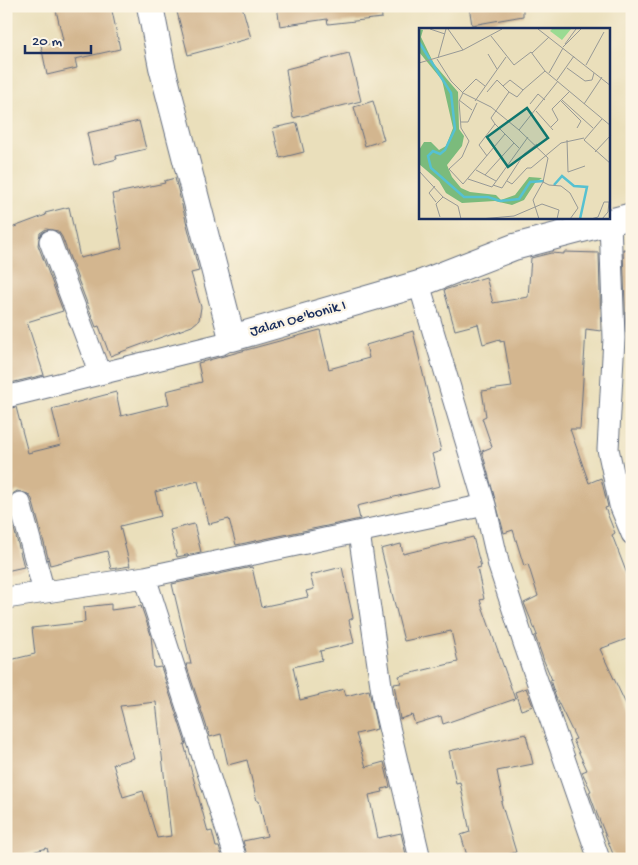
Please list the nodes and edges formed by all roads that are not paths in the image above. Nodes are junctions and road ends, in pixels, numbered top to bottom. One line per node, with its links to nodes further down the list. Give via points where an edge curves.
1 (150, 6): 5 (street, Jalan Oe'bonik I, via 162,67)
2 (621, 218): 4 (street, Jalan Oe'bonik I, via 514,247); 11 (street, via 608,449 620,505)
3 (50, 241): 6 (street)
4 (419, 284): 5 (street, Jalan Oe'bonik I); 9 (street)
5 (232, 338): 6 (street, via 221,344)
6 (100, 374): 7 (street)
7 (6, 397)
8 (20, 502): 13 (street)
9 (485, 505): 10 (street); 17 (street, via 499,566)
10 (358, 533): 12 (street); 16 (street, via 384,706)
11 (632, 534)
12 (145, 577): 13 (street); 15 (street)
13 (44, 592): 14 (street)
14 (6, 598)
15 (236, 859)
16 (420, 859)
17 (599, 859)

